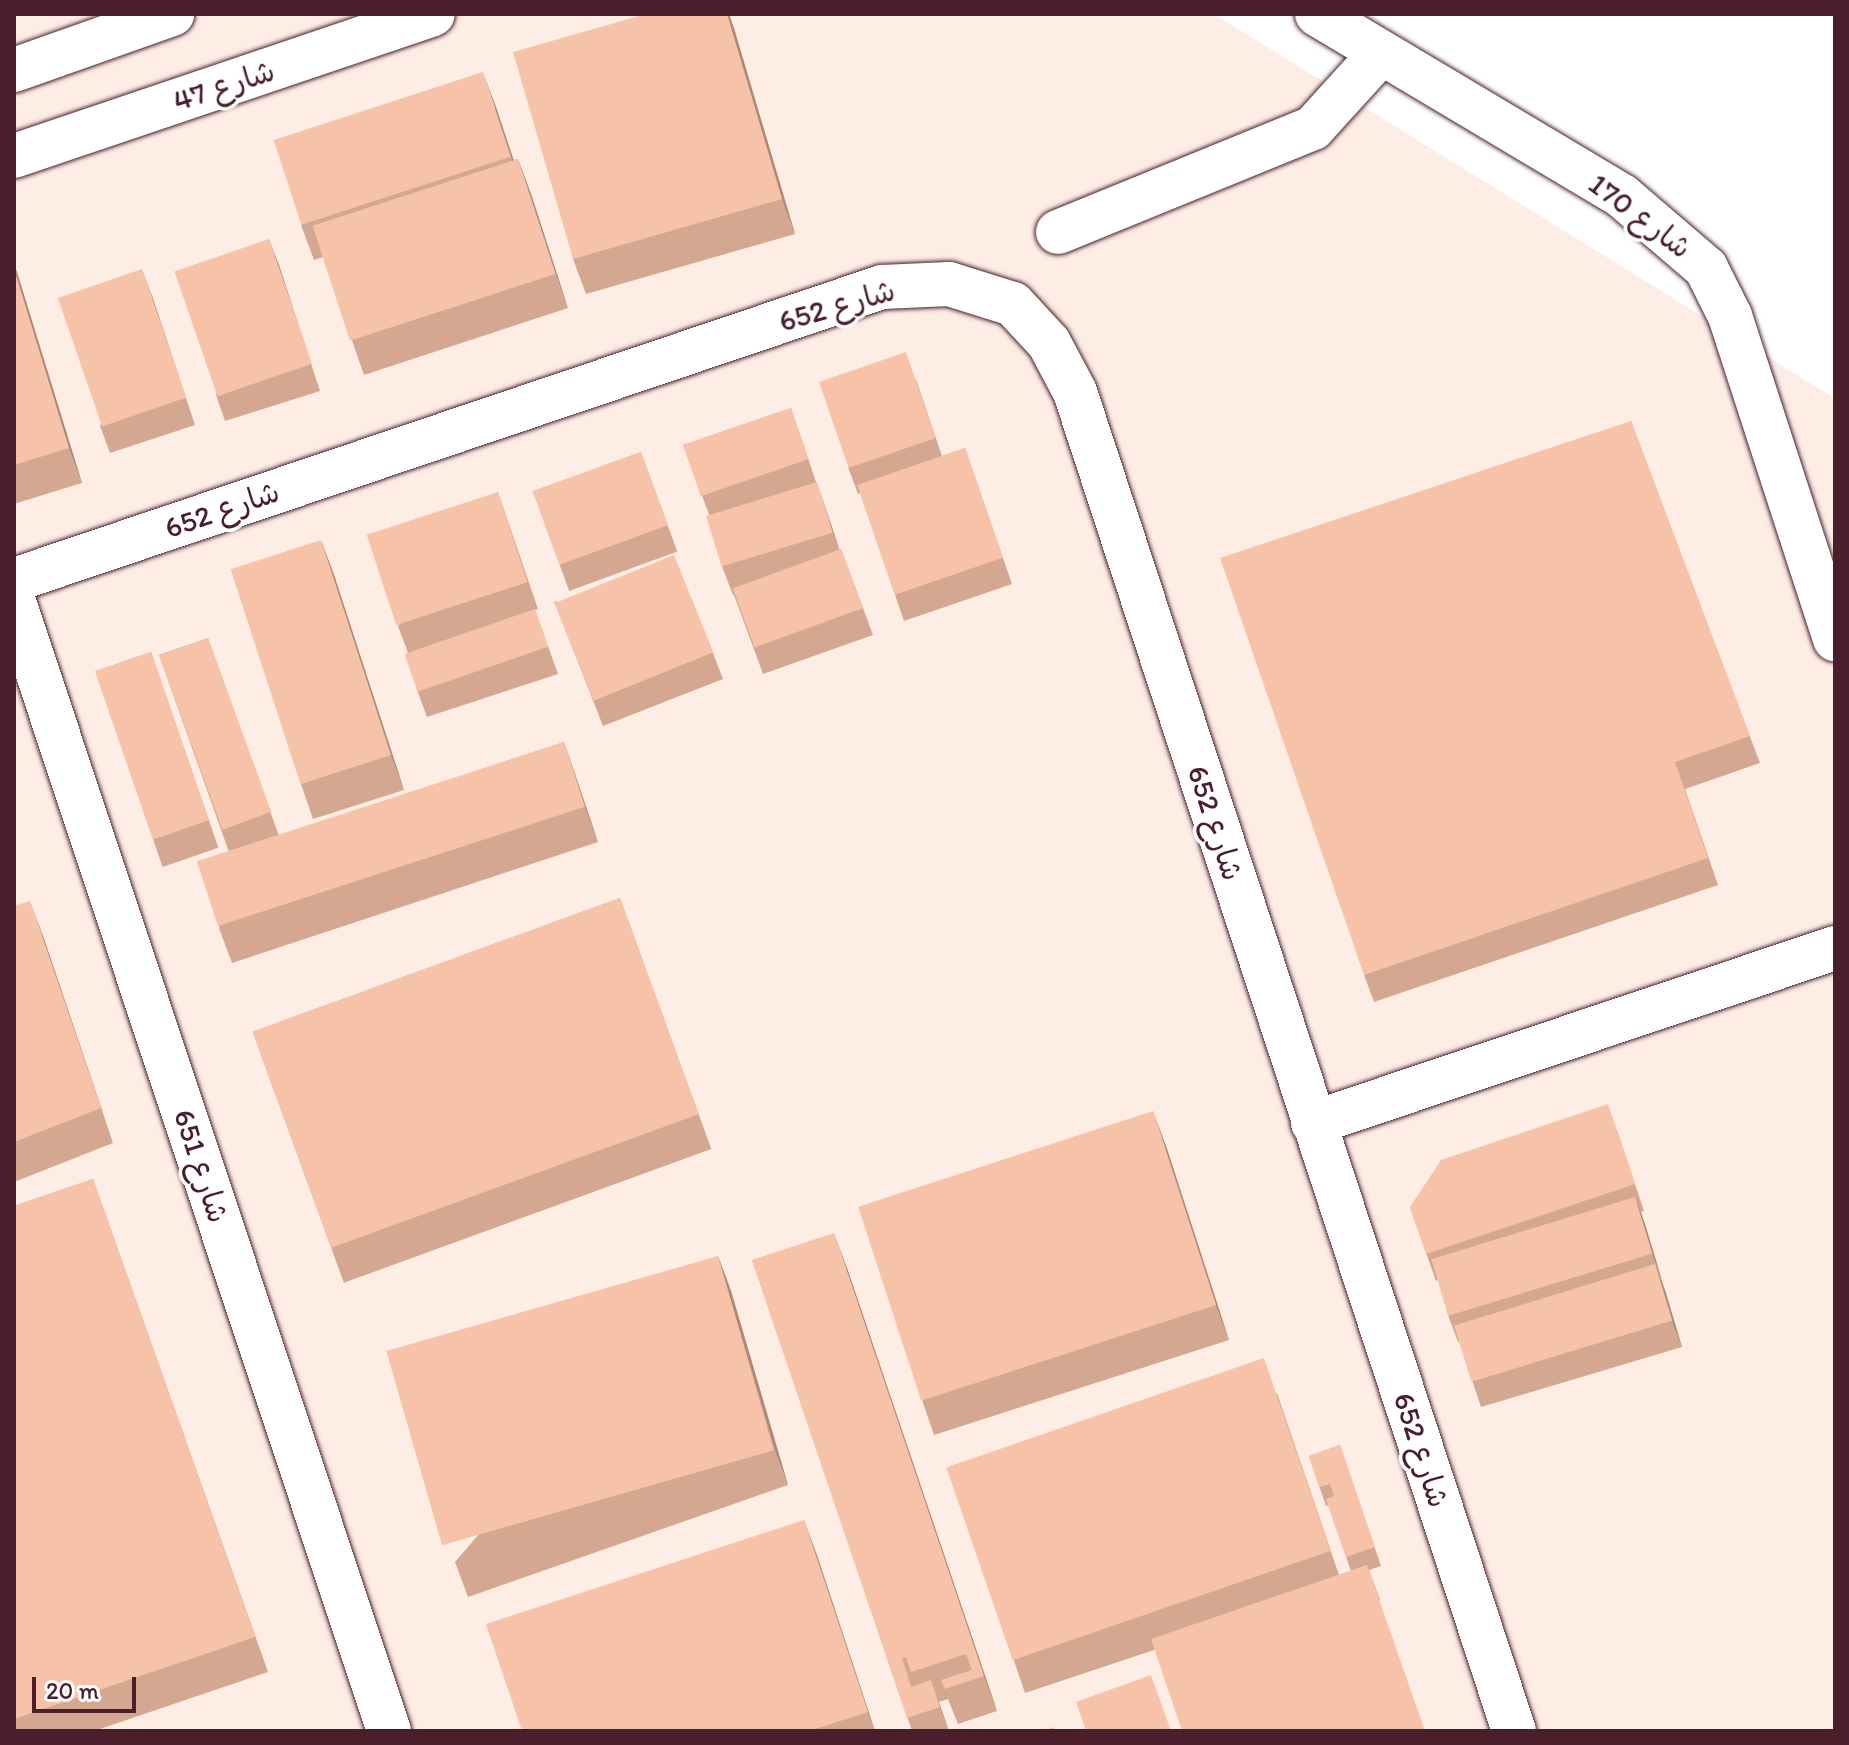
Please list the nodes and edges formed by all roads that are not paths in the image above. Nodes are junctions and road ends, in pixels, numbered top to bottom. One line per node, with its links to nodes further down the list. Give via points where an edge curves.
1 (172, 14): 5 (street)
2 (433, 14): 6 (street, شارع 47)
3 (1317, 14): 4 (street, شارع 170)
4 (1381, 53): 7 (street, via 1313,128); 10 (street, شارع 170, via 1622,196 1706,268 1730,316)
5 (23, 62)
6 (14, 156)
7 (1058, 232)
8 (14, 580): 12 (street, شارع 652, via 882,287 949,284 1013,304 1049,343 1075,392)
9 (14, 602): 13 (street, شارع 651)
10 (1835, 639)
11 (1835, 948): 12 (street)
12 (1313, 1123): 14 (street, شارع 652)
13 (389, 1731)
14 (1514, 1731)

